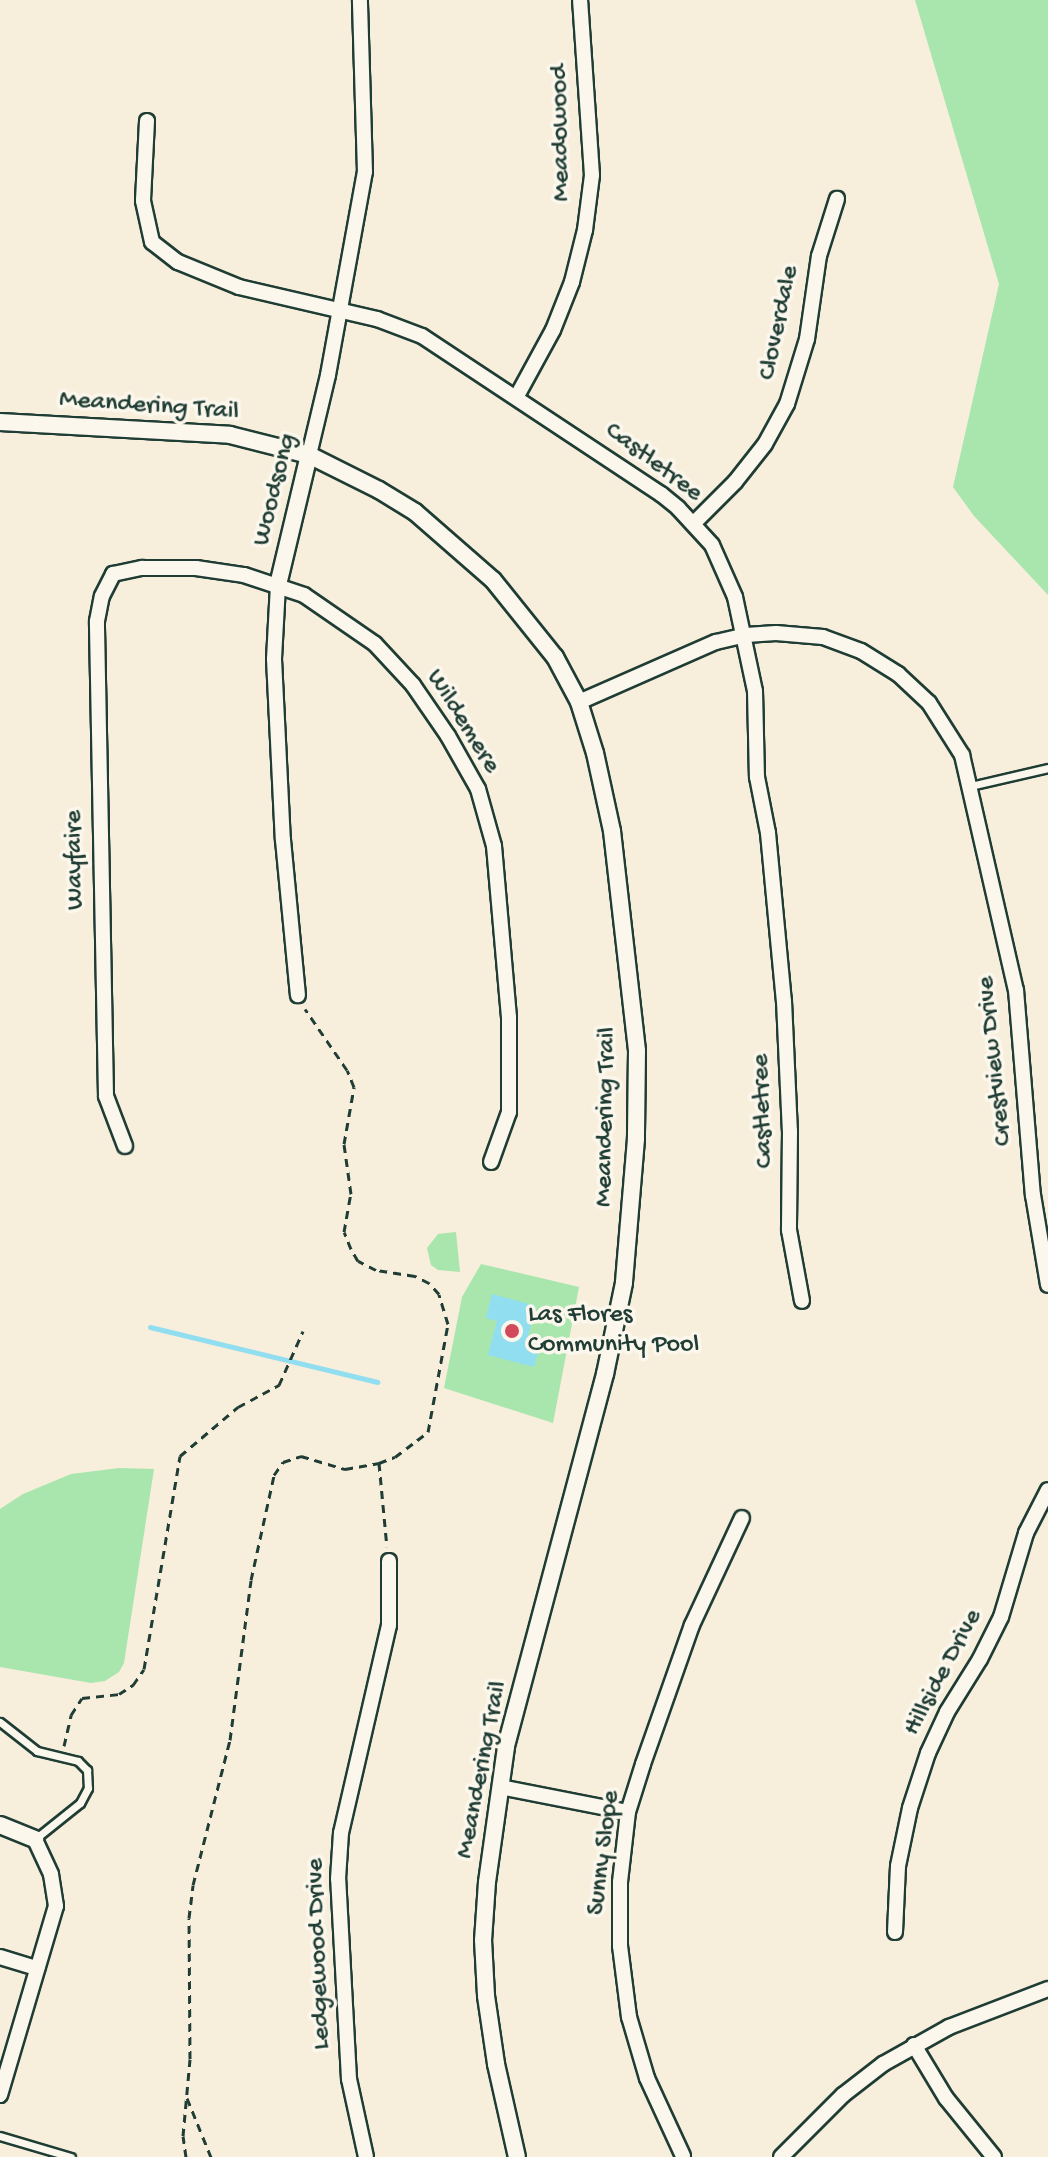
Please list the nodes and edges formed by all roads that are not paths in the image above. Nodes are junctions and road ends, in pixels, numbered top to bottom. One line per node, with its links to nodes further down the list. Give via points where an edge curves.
1 (360, 0): 5 (street, Woodsong, via 365,172)
2 (580, 0): 6 (street, Meadowood, via 592,175 585,230 563,306)
3 (147, 121): 5 (street, Castletree, via 143,201 152,242 178,262 239,287)
4 (837, 199): 9 (street, Cloverdale, via 819,256 807,339 787,404 755,457)
5 (341, 309): 6 (street, Castletree, via 422,336); 8 (street, Woodsong)
6 (517, 396): 9 (street, Castletree, via 661,494)
7 (0, 422): 8 (street, Meandering Trail, via 188,430)
8 (309, 455): 11 (street, Woodsong); 13 (street, Meandering Trail, via 415,512 472,558 555,657)
9 (694, 523): 12 (street, Castletree, via 725,569)
10 (113, 574): 11 (street, Wildemere, via 196,568); 17 (street, Wayfaire, via 97,621 102,1006 106,1096)
11 (278, 585): 16 (street, Woodsong, via 274,659); 18 (street, Wildemere, via 330,610 375,644 413,685 478,789 494,846 509,1017 509,1112)
12 (746, 635): 13 (street, Crestview Drive, via 716,642); 15 (street, Crestview Drive, via 823,637 861,651 898,674 929,703 946,729 962,755); 20 (street, Castletree, via 783,986 789,1230)
13 (579, 702): 25 (street, Meandering Trail, via 612,831 637,1051 632,1204 624,1283 605,1374 506,1747)
14 (1048, 768): 15 (lane)
15 (970, 786): 19 (street, Crestview Drive, via 1016,990 1033,1195)
16 (298, 995)
17 (125, 1146)
18 (491, 1162)
19 (1048, 1285)
20 (802, 1301)
21 (1048, 1490): 29 (street, Hillside Drive, via 1026,1533 1001,1617 928,1753 898,1866)
22 (742, 1518): 26 (street, Sunny Slope, via 692,1625)
23 (389, 1561): 38 (street, Ledgewood Drive, via 389,1625 341,1833 338,1879 349,2079)
24 (0, 1722): 28 (lane, via 37,1751 78,1761 87,1770 88,1788 80,1803)
25 (500, 1787): 26 (street); 39 (street, Meandering Trail, via 483,1940 496,2064)
26 (628, 1812): 36 (street, Sunny Slope, via 620,1946 629,2017 647,2078)
27 (0, 1825): 28 (street)
28 (35, 1839): 31 (street, via 51,1874 56,1906)
29 (895, 1932)
30 (0, 1957): 31 (street)
31 (37, 1968): 34 (street)
32 (1048, 1989): 33 (street)
33 (914, 2045): 40 (street, via 843,2095); 41 (street, via 946,2098)
34 (0, 2095)
35 (0, 2136): 37 (lane)
36 (683, 2156)
37 (71, 2157)
38 (366, 2157)
39 (517, 2157)
40 (781, 2157)
41 (994, 2157)

